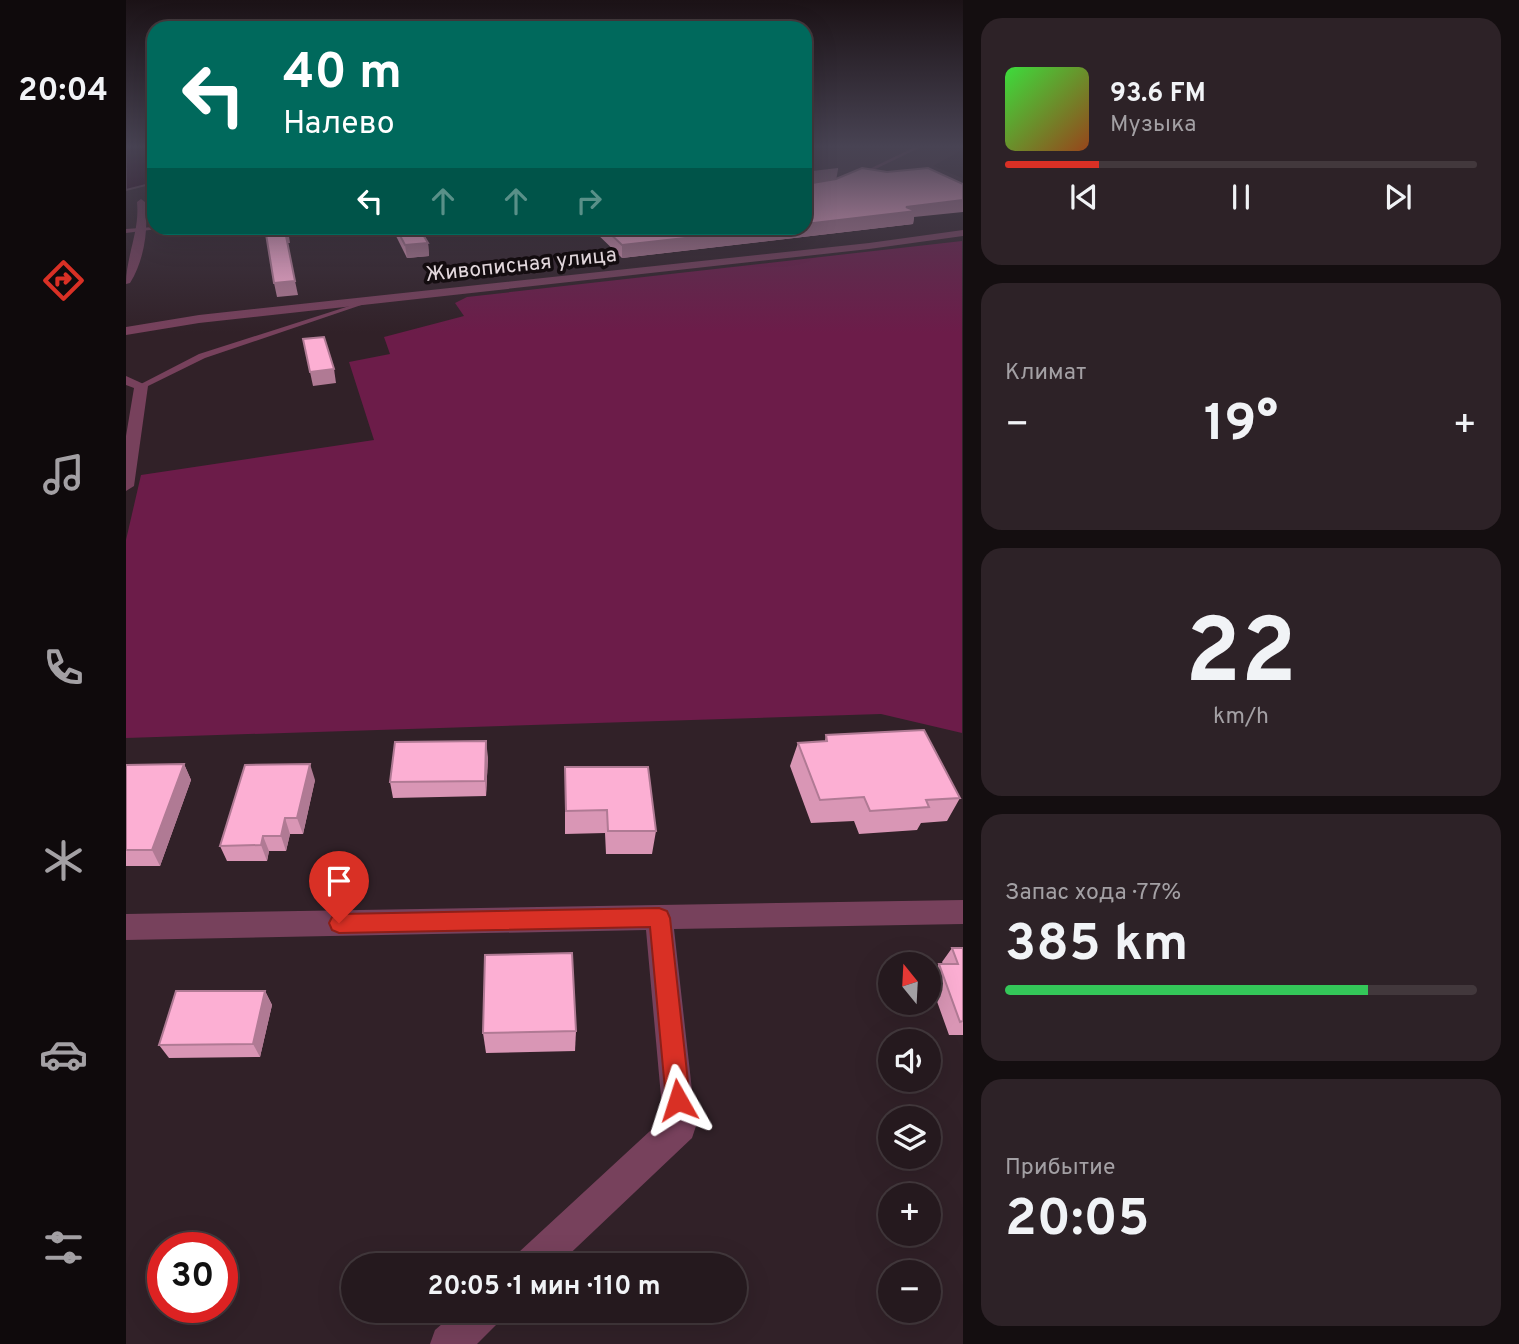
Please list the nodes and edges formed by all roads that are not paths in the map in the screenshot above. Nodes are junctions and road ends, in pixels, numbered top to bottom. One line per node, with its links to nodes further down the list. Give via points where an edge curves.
1 (141, 208): 2 (street)
2 (140, 229): 3 (lane); 4 (lane); 6 (street, via 133,273)
3 (147, 229)
4 (126, 231)
5 (962, 233): 7 (street, Живописная улица)
6 (126, 281)
7 (370, 301): 8 (street, Живописная улица); 10 (lane, via 202,356)
8 (126, 331)
9 (126, 380): 10 (street)
10 (141, 386): 11 (street)
11 (126, 486)
12 (962, 912): 13 (street)
13 (659, 918): 14 (street); 15 (street, via 680,1126)
14 (126, 927)
15 (546, 1253)
16 (471, 1323): 17 (street)
17 (449, 1344)

